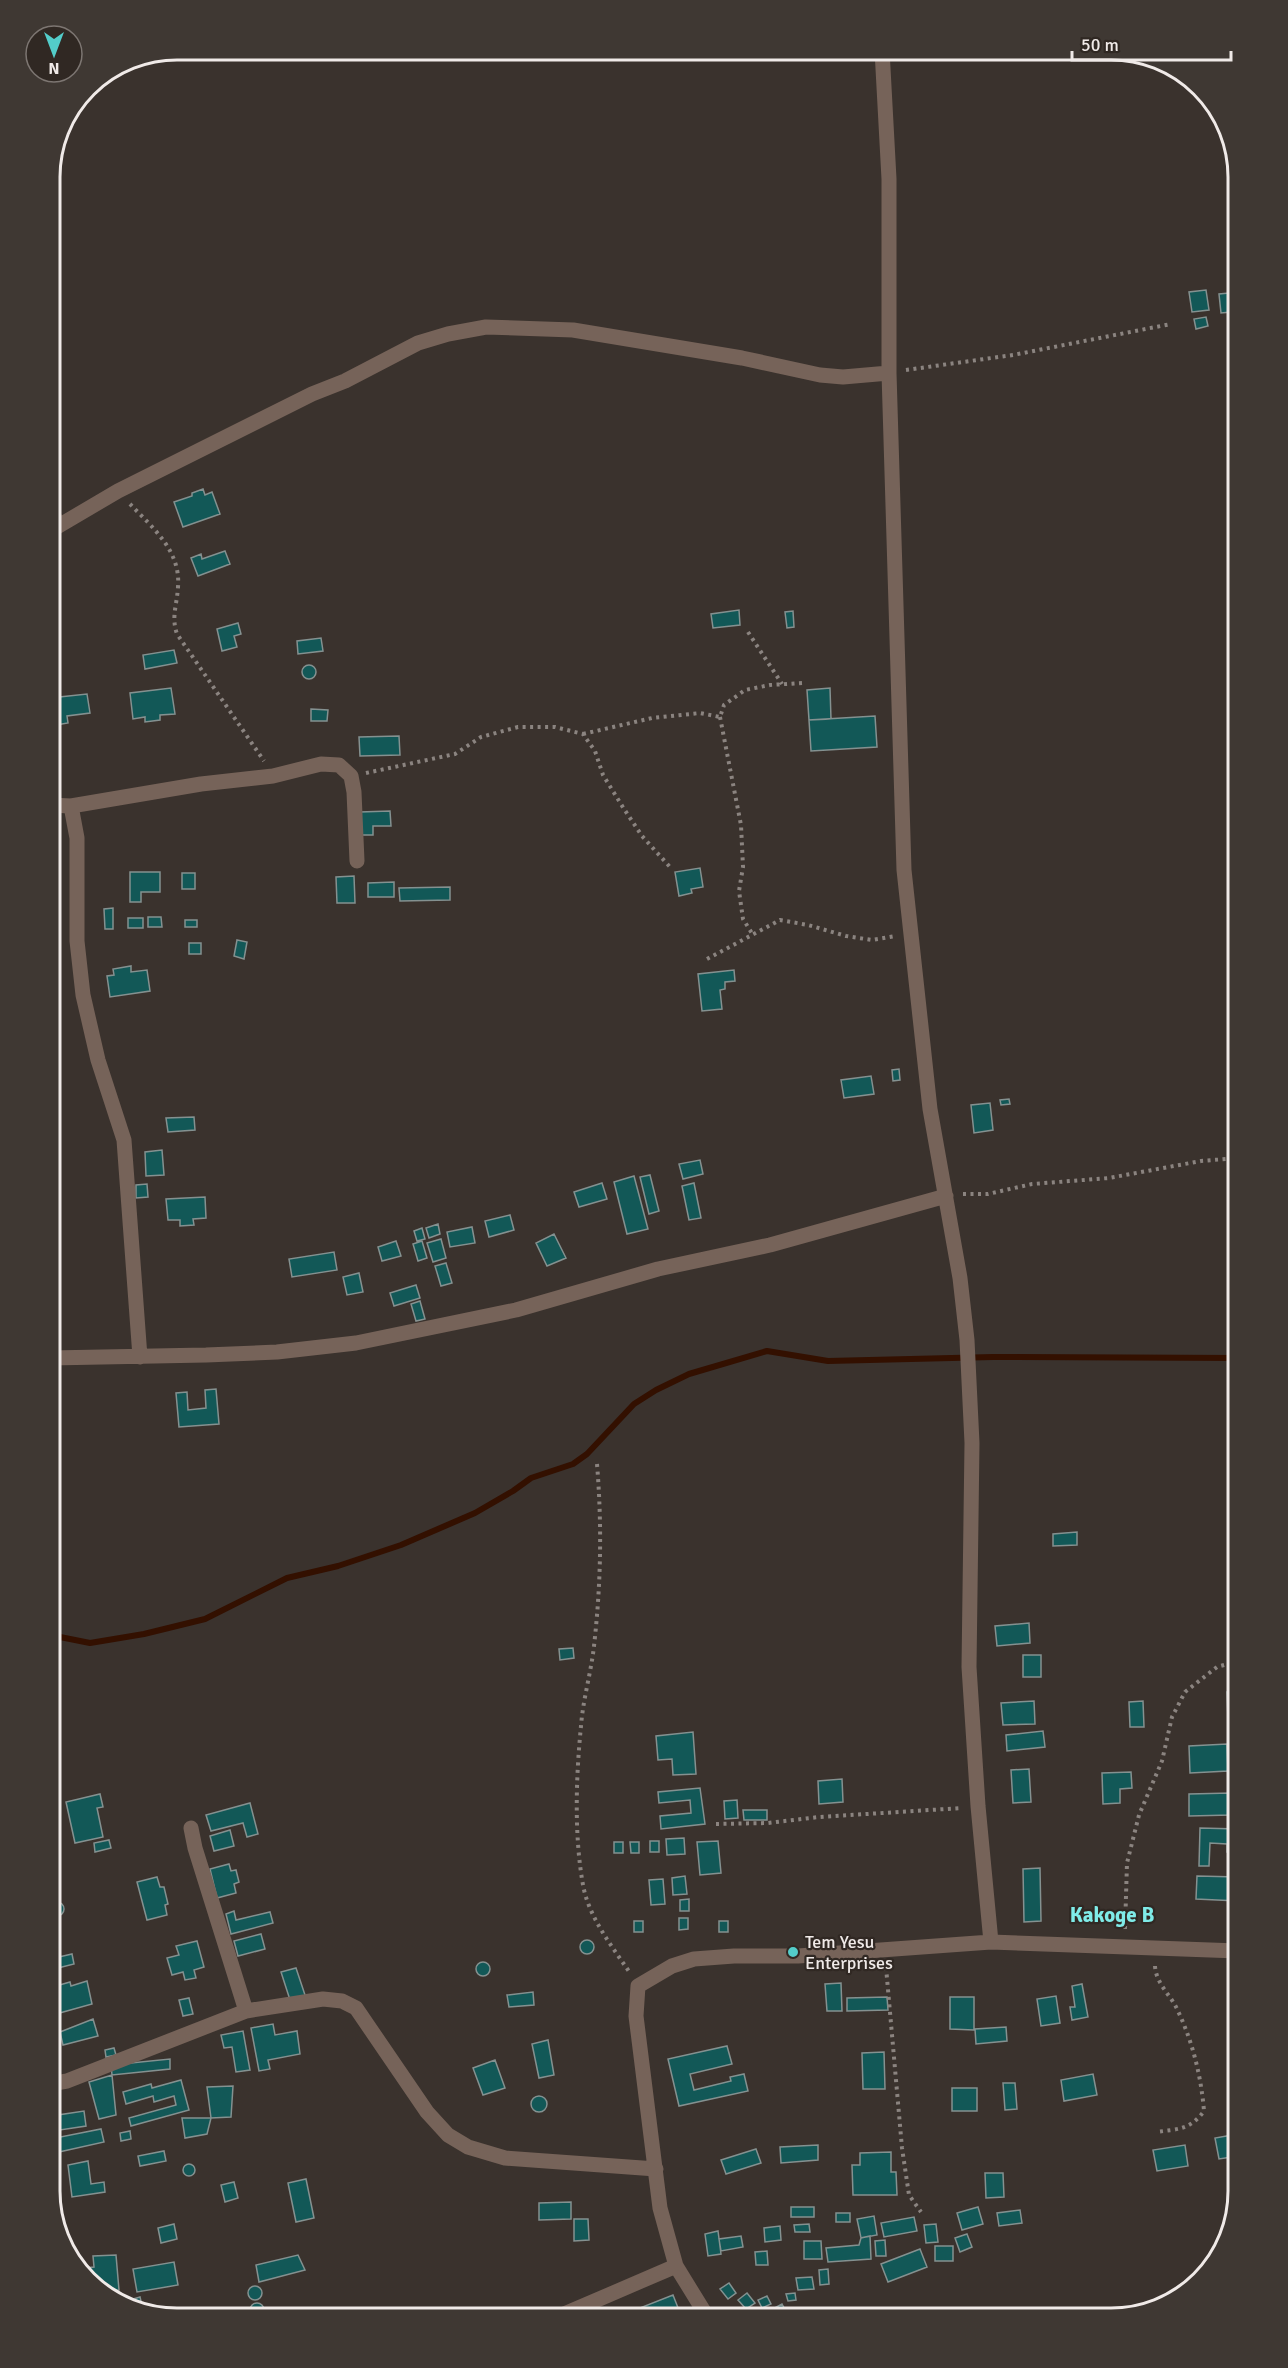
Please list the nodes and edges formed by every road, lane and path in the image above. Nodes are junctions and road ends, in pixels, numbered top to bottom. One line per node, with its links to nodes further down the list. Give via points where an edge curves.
1 (883, 60): 3 (street, via 889,179)
2 (1171, 324): 3 (path)
3 (889, 374): 4 (street, via 820,375 573,330 486,327 418,343); 17 (street, via 903,859)
4 (118, 490): 5 (street); 11 (path, via 166,543 177,567 173,623 177,634)
5 (60, 525)
6 (748, 633): 8 (path)
7 (802, 683): 8 (path)
8 (782, 684): 9 (path, via 745,690 724,705)
9 (720, 717): 10 (path, via 700,713 661,717); 18 (path, via 741,825 743,867 739,891 743,919)
10 (583, 734): 12 (path, via 555,727 518,727 482,737 455,754); 16 (path, via 595,751 603,775 642,836)
11 (273, 776): 12 (street, via 321,764 339,765); 14 (street)
12 (351, 776): 15 (street)
13 (60, 805): 14 (street)
14 (71, 806): 23 (street, via 77,838 77,941 83,995 98,1060 124,1140)
15 (357, 861)
16 (670, 867)
17 (909, 933): 18 (path, via 872,940 780,920); 21 (street, via 930,1109)
18 (753, 935): 19 (path)
19 (707, 959)
20 (1228, 1159): 21 (path, via 1109,1178 1032,1184 988,1194)
21 (946, 1196): 23 (street, via 770,1245 658,1269 516,1310 356,1343 277,1352); 26 (street, via 960,1278 969,1371 969,1667)
22 (60, 1358): 23 (street)
23 (140, 1358)
24 (597, 1464): 34 (path, via 601,1571 581,1725 577,1807 583,1887 598,1926)
25 (1228, 1664): 30 (path, via 1217,1667 1185,1692 1172,1717 1162,1761 1139,1815 1127,1863)
26 (978, 1806): 27 (path); 29 (street)
27 (716, 1824)
28 (191, 1828): 35 (street)
29 (991, 1942): 30 (street); 33 (street)
30 (1124, 1945): 31 (street)
31 (1155, 1947): 32 (street); 37 (path, via 1156,1975 1179,2013 1200,2075 1204,2111 1196,2122 1183,2128)
32 (1228, 1950)
33 (885, 1951): 34 (street, via 694,1959 672,1966); 39 (path, via 902,2148 909,2195)
34 (638, 1986): 38 (street, via 636,2016)
35 (246, 2011): 36 (street); 38 (street, via 323,2000 342,2001 356,2008 427,2112 448,2135 468,2147 505,2158)
36 (60, 2082)
37 (1156, 2132)
38 (656, 2169): 40 (street, via 660,2208)
39 (921, 2212)
40 (676, 2266): 41 (street); 42 (street)
41 (578, 2308)
42 (702, 2308)

